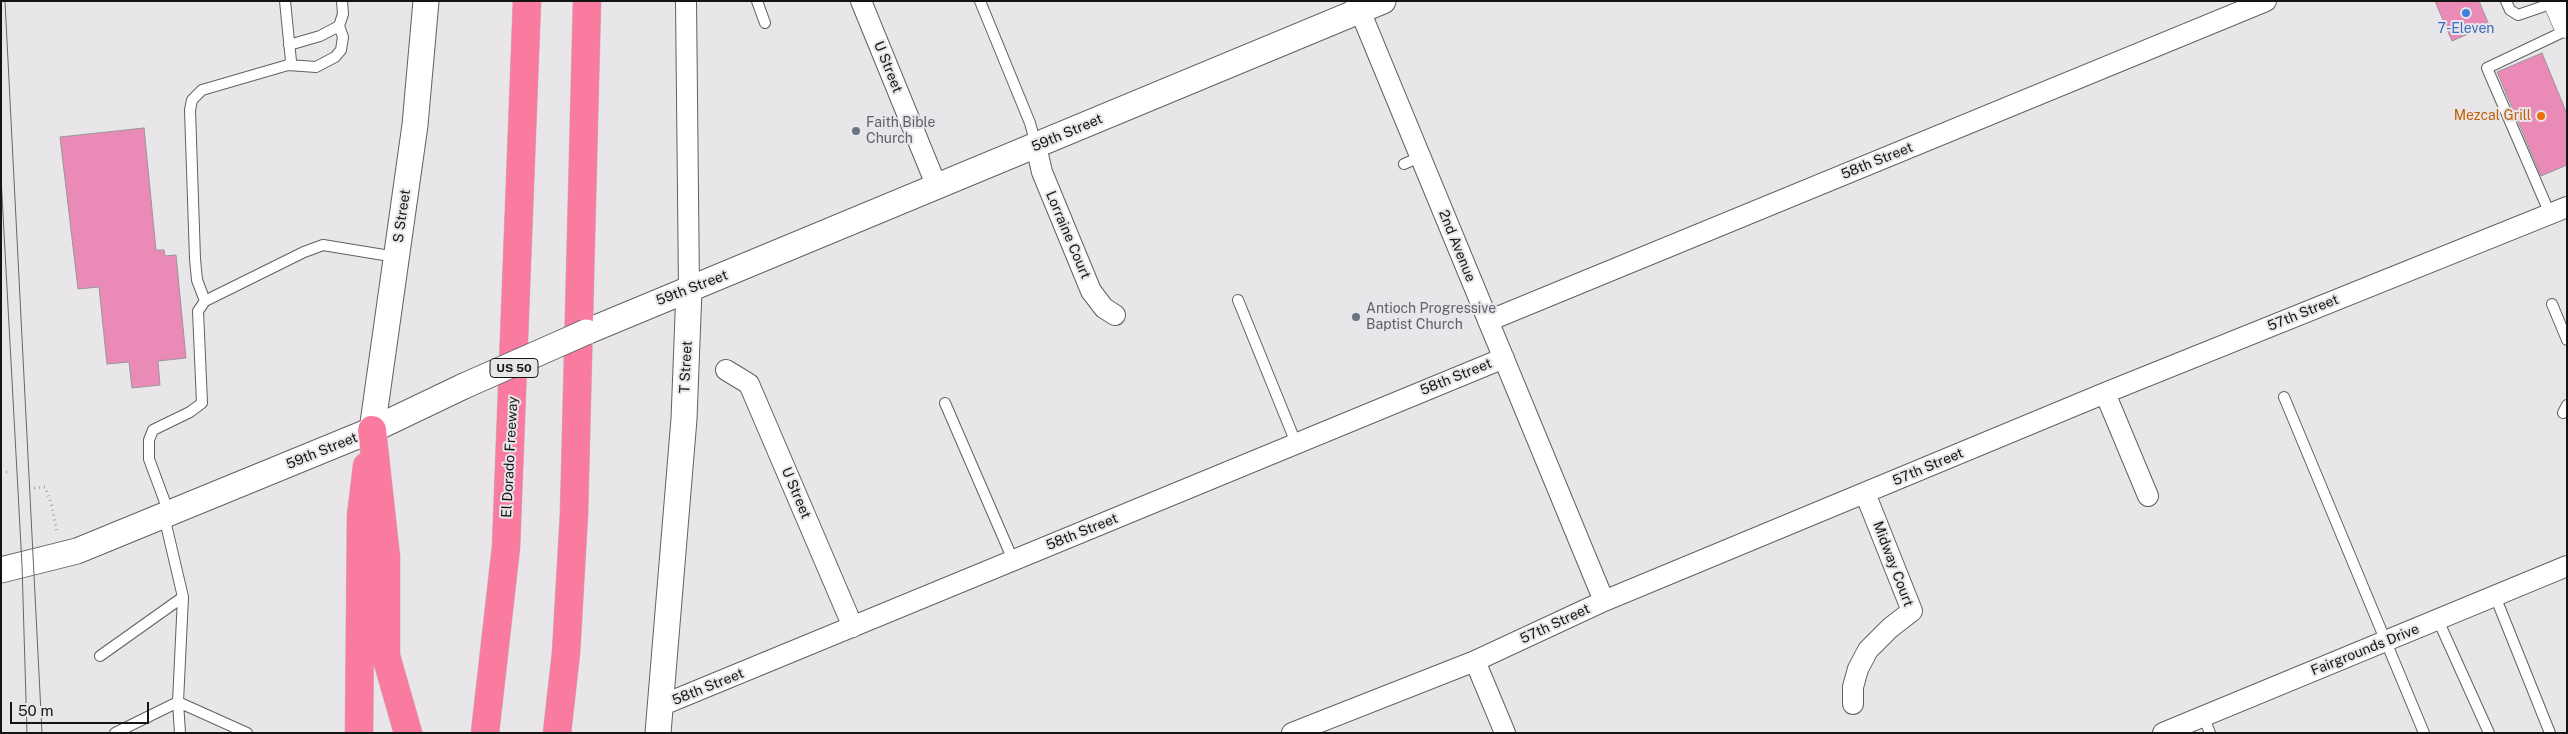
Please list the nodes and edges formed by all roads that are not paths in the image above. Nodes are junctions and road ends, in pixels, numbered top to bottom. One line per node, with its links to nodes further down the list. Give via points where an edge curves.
1 (285, 1): 19 (lane)
2 (342, 1): 17 (lane, via 343,14)
3 (426, 1): 24 (street, S Street, via 414,126)
4 (528, 1): 62 (highway, El Dorado Freeway / US 50, via 506,547)
5 (587, 1): 63 (highway, via 574,514 566,653)
6 (757, 1): 15 (lane)
7 (862, 1): 22 (street, U Street)
8 (980, 1): 21 (lane, via 1030,123)
9 (1383, 1): 14 (street, 59th Street)
10 (2266, 1): 30 (street, 58th Street)
11 (2506, 1): 12 (lane, via 2510,10 2518,15)
12 (2557, 1): 16 (main road)
13 (691, 3): 25 (street, T Street)
14 (1358, 6): 21 (street, 59th Street); 30 (street, 2nd Avenue, via 1412,160)
15 (765, 22)
16 (2567, 24)
17 (339, 26): 19 (lane); 20 (lane, via 343,37 341,50 335,57 316,67)
18 (2567, 30): 23 (lane, via 2486,68)
19 (290, 45): 20 (lane, via 291,61)
20 (288, 65): 27 (lane, via 202,90 192,100 195,259 197,280)
21 (1036, 146): 22 (street, 59th Street); 29 (street, Lorraine Court, via 1042,172 1091,291 1104,308)
22 (937, 187): 25 (street, 59th Street)
23 (2558, 210): 34 (street, 57th Street)
24 (396, 257): 27 (lane, via 323,245); 37 (street, S Street)
25 (689, 290): 37 (street, 59th Street, bridge, via 635,310); 55 (street, T Street, via 684,419)
26 (1238, 300): 38 (lane)
27 (205, 301): 41 (lane, via 198,311 202,403 153,430 149,440 149,459)
28 (2552, 304): 31 (lane)
29 (1115, 315)
30 (1488, 320): 32 (street, 2nd Avenue)
31 (2567, 340)
32 (1504, 358): 38 (street, 58th Street, via 1361,409); 47 (street, 2nd Avenue)
33 (726, 370): 49 (street, U Street, via 748,384)
34 (2105, 393): 39 (street, 57th Street); 40 (street)
35 (2284, 397): 50 (lane)
36 (945, 403): 42 (lane)
37 (372, 430): 41 (street, 59th Street); 57 (highway, via 386,557 386,656); 61 (highway, via 361,516)
38 (1296, 443): 42 (street, 58th Street)
39 (1865, 493): 47 (street, 57th Street); 54 (street, Midway Court, via 1912,611 1868,650 1858,669)
40 (2148, 496)
41 (166, 514): 44 (street, 59th Street, via 64,554); 46 (lane)
42 (1013, 560): 49 (street, 58th Street)
43 (2567, 566): 45 (street, Fairgrounds Drive)
44 (1, 570)
45 (2495, 596): 48 (street, Fairgrounds Drive); 70 (lane)
46 (183, 597): 51 (lane); 53 (lane)
47 (1604, 601): 52 (street, 57th Street)
48 (2438, 620): 50 (street, Fairgrounds Drive); 69 (lane)
49 (853, 626): 55 (street, 58th Street)
50 (2387, 641): 56 (street, Fairgrounds Drive); 68 (lane)
51 (100, 656)
52 (1475, 661): 65 (street, 57th Street); 66 (street)
53 (178, 702): 58 (lane); 59 (lane); 60 (lane)
54 (1853, 704)
55 (660, 706): 64 (street, T Street)
56 (2206, 725): 67 (street, Fairgrounds Drive)
57 (408, 732)
58 (115, 733)
59 (180, 733)
60 (247, 733)
61 (359, 733)
62 (485, 733)
63 (557, 733)
64 (658, 733)
65 (1292, 733)
66 (1505, 733)
67 (2163, 733)
68 (2424, 733)
69 (2489, 733)
70 (2550, 733)

